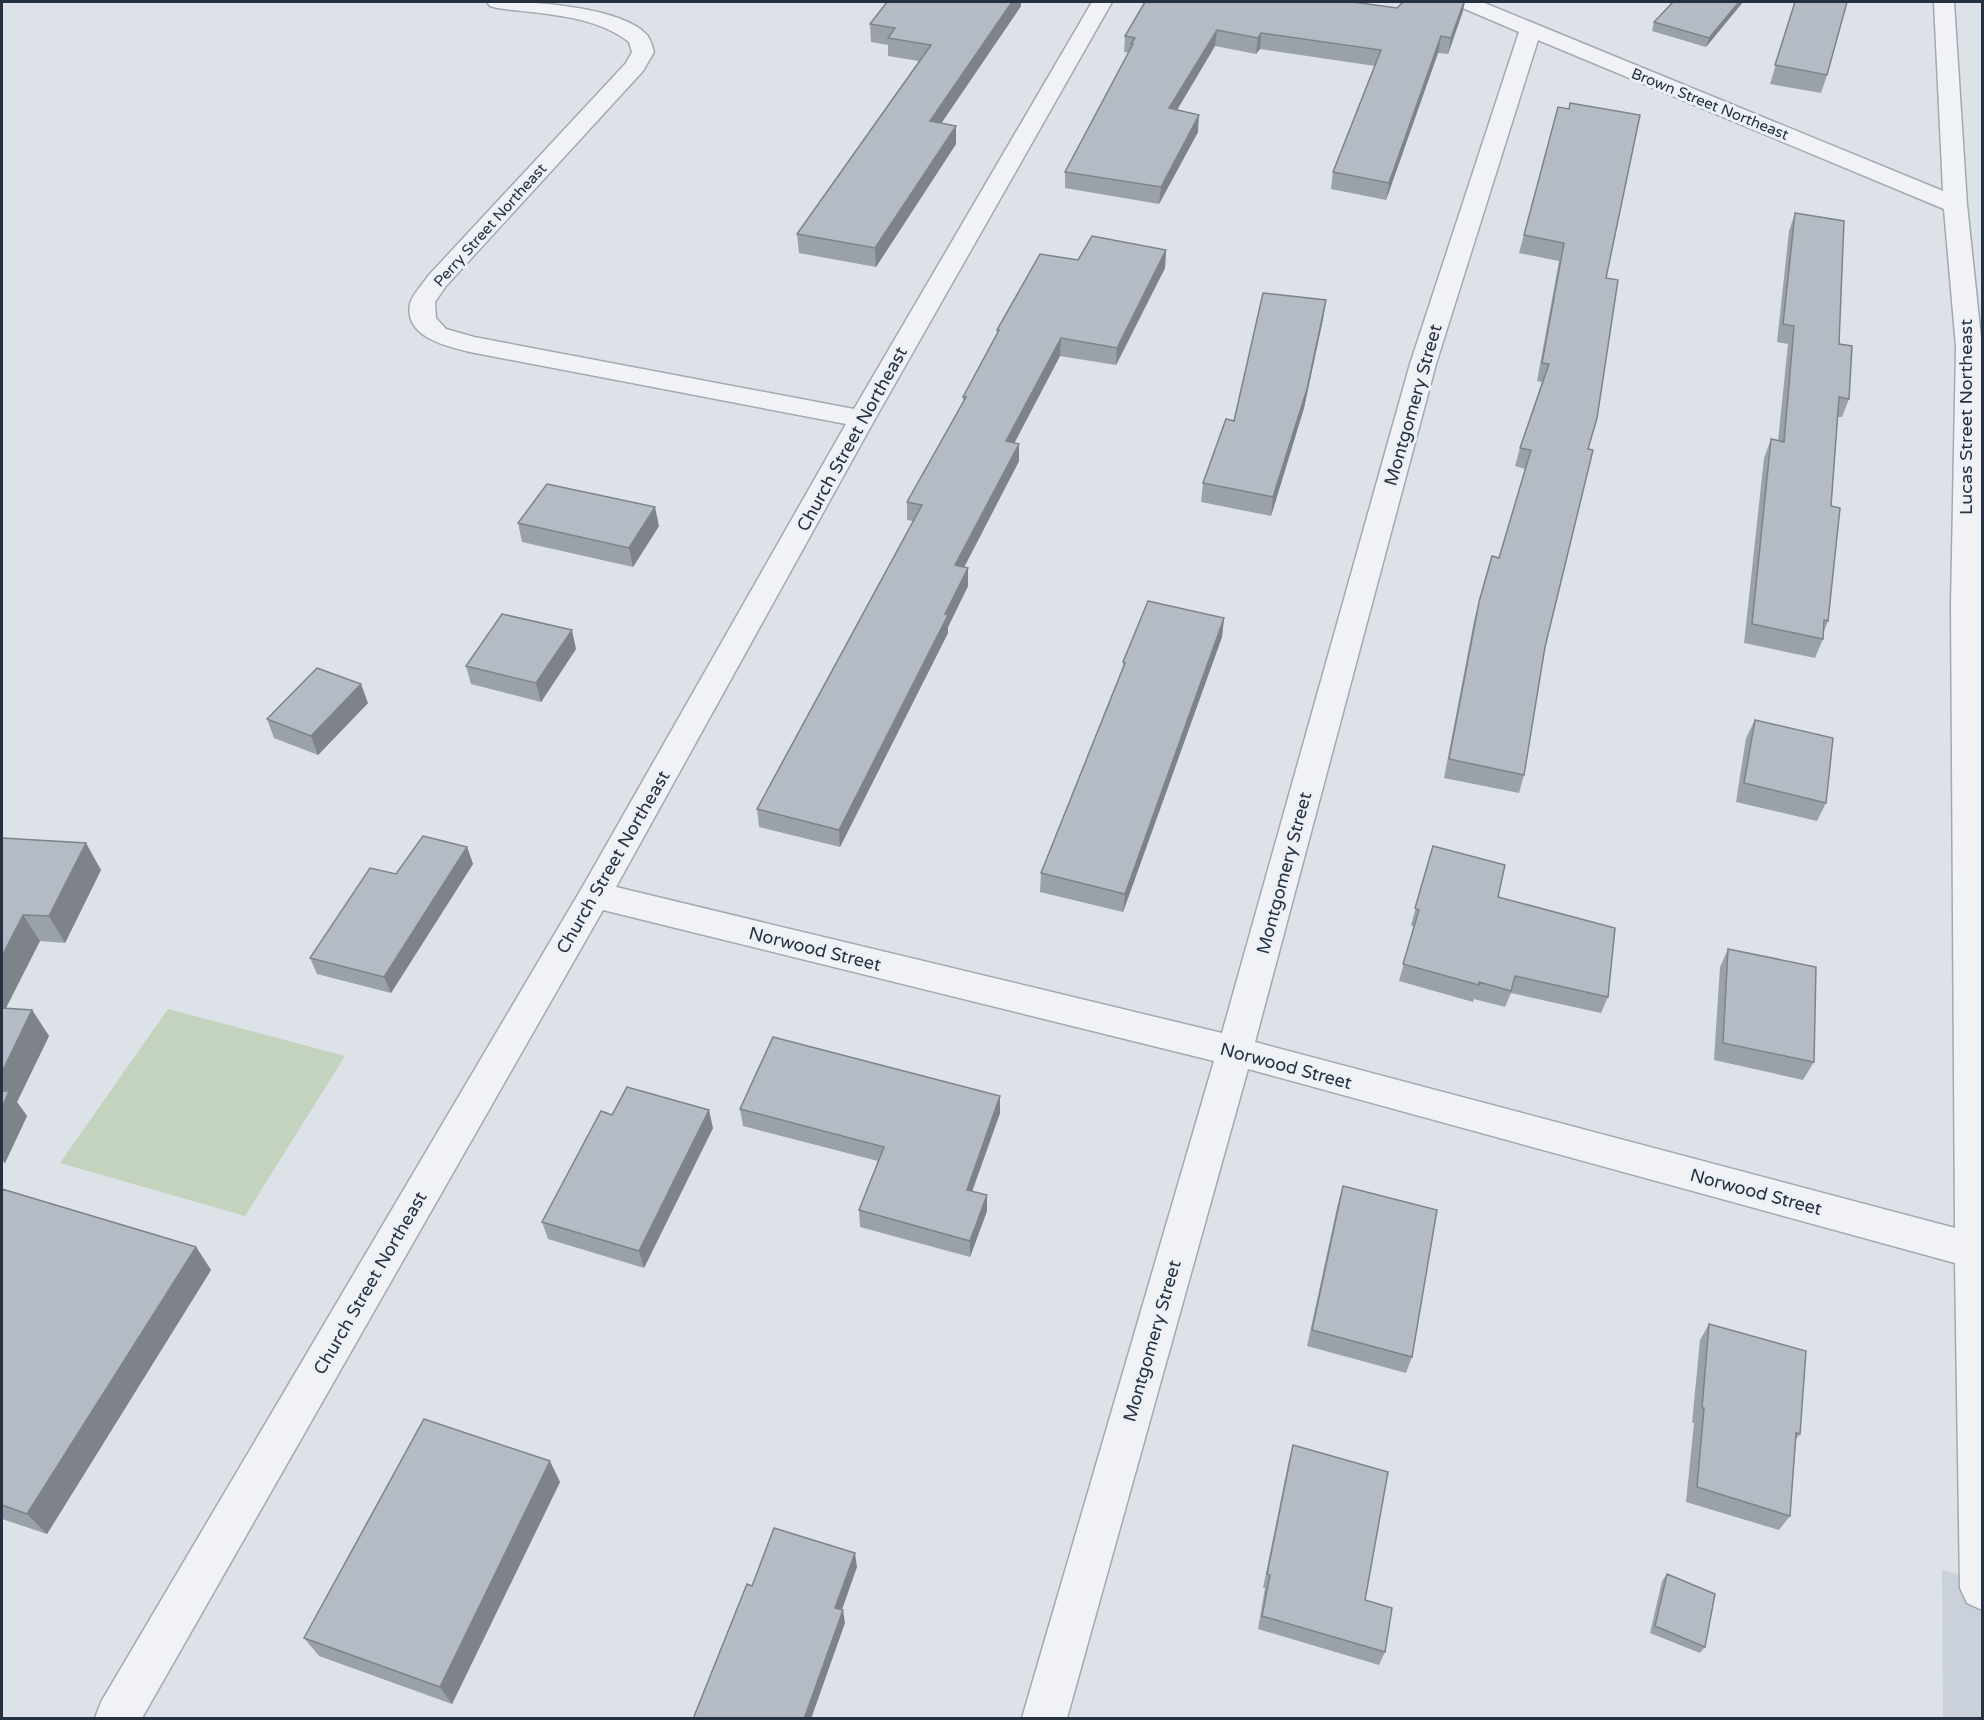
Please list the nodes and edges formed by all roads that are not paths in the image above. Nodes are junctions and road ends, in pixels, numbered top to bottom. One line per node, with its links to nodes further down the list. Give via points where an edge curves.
1 (497, 2): 7 (street, Perry Street Northeast, via 606,20 640,40 643,52 635,66 436,281 423,302 423,319 437,334 470,344)
2 (1102, 2): 7 (street, Church Street Northeast)
3 (1465, 2): 5 (street, Brown Street Northeast)
4 (1944, 2): 6 (street, Lucas Street Northeast)
5 (1530, 30): 6 (street, Brown Street Northeast); 9 (street, Montgomery Street, via 1423,364)
6 (1955, 205): 10 (street, Lucas Street Northeast, via 1969,346 1966,605)
7 (862, 419): 8 (street, Church Street Northeast)
8 (595, 896): 9 (street, Norwood Street); 12 (street, Church Street Northeast)
9 (1235, 1052): 10 (street, Norwood Street); 13 (street, Montgomery Street)
10 (1974, 1251): 11 (street, Lucas Street Northeast)
11 (1983, 1588)
12 (117, 1719)
13 (1044, 1719)

